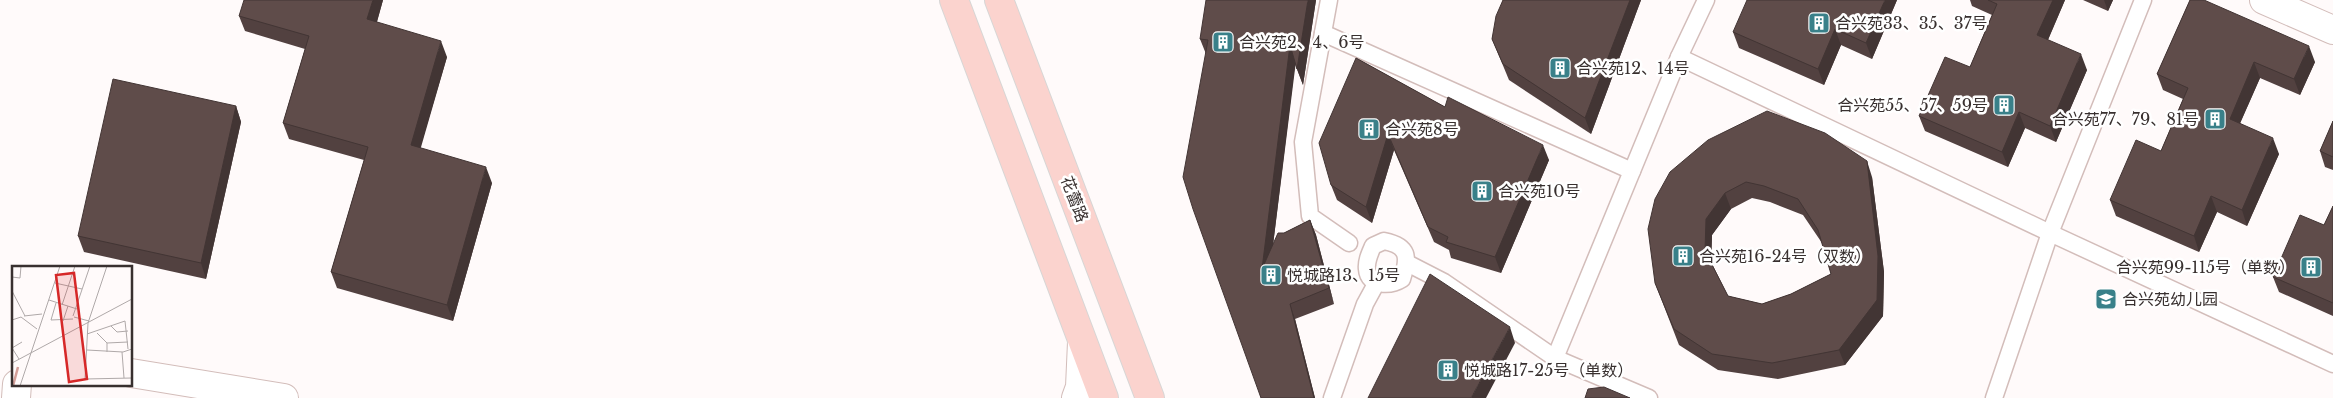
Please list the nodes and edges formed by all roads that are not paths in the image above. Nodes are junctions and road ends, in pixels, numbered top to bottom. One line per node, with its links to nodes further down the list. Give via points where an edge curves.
1 (954, 0): 15 (main road)
2 (999, 0): 22 (main road, 花蕾路)
3 (1329, 0): 8 (lane)
4 (1706, 0): 9 (lane)
5 (2143, 0): 11 (lane)
6 (2264, 0): 7 (street)
7 (2333, 30)
8 (1323, 33): 10 (lane); 12 (lane, via 1303,142 1310,216)
9 (1679, 57): 10 (lane); 11 (lane)
10 (1632, 171): 16 (lane)
11 (2050, 233): 17 (lane); 25 (lane)
12 (1370, 254): 13 (lane, via 1373,246 1384,241 1399,244 1405,251); 14 (lane, via 1367,271)
13 (1407, 263): 14 (lane, via 1402,279 1394,284); 16 (lane, via 1444,282)
14 (1376, 282): 23 (lane)
15 (1082, 342): 20 (street, via 1080,387); 21 (main road)
16 (1555, 358): 24 (lane)
17 (2333, 364)
18 (132, 373): 19 (street)
19 (284, 398)
20 (1076, 398)
21 (1104, 398)
22 (1150, 398)
23 (1332, 398)
24 (1649, 398)
25 (1994, 398)

